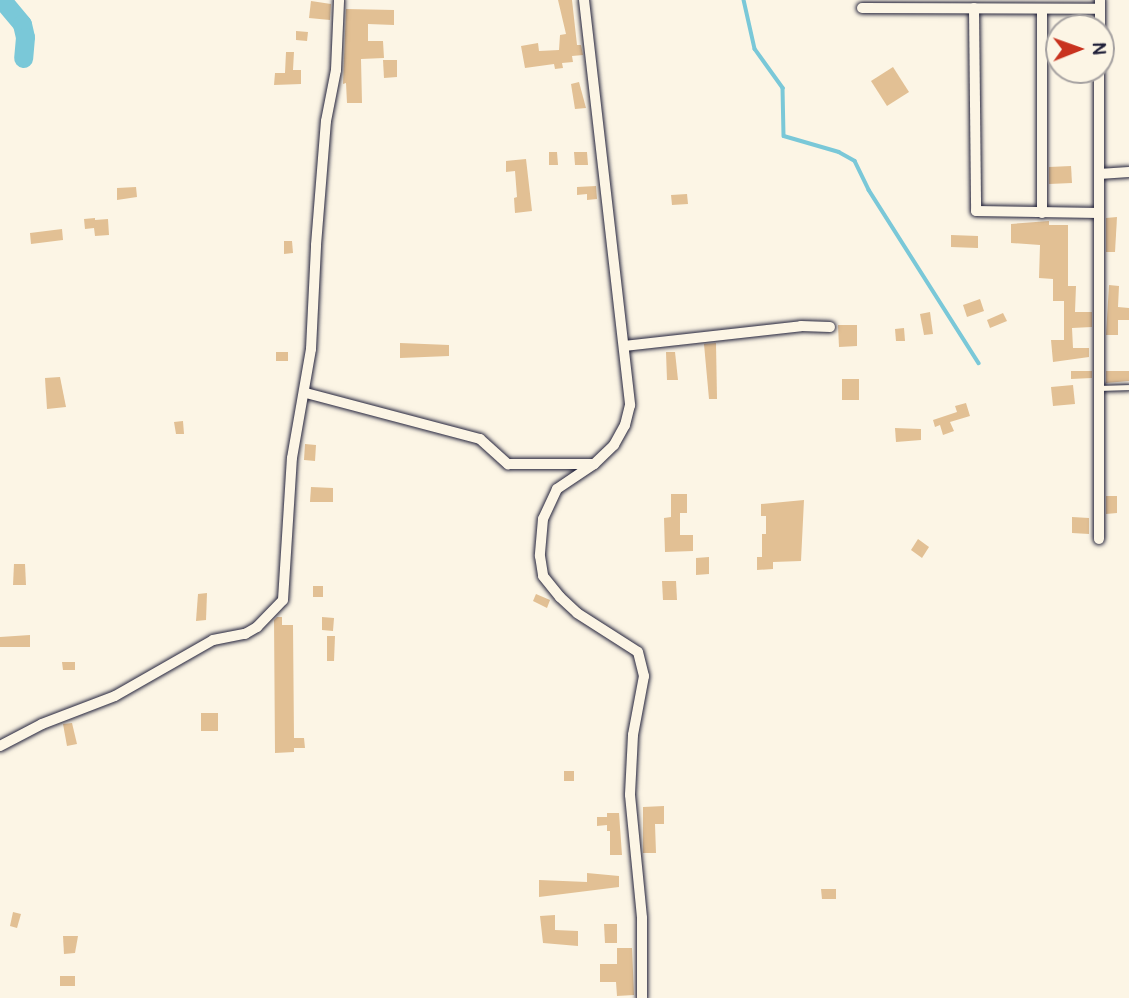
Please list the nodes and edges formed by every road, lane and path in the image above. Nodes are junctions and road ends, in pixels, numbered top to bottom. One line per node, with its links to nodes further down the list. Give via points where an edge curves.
1 (339, 0): 16 (street)
2 (584, 0): 13 (street)
3 (1100, 4): 6 (street)
4 (862, 8): 5 (street)
5 (974, 8): 6 (street); 10 (street, via 976,211)
6 (1042, 9): 10 (street)
7 (1099, 84): 9 (street)
8 (1129, 172): 9 (street)
9 (1099, 174): 11 (street)
10 (1042, 213): 11 (street)
11 (1099, 213): 15 (street)
12 (830, 327): 13 (street, via 801,326)
13 (624, 346): 17 (street, via 631,405 614,445)
14 (1129, 387): 15 (lane)
15 (1099, 388): 18 (street)
16 (306, 393): 17 (street, via 480,439 508,464); 19 (street, via 292,458 283,600 245,634 214,640 115,696)
17 (594, 464): 20 (street, via 557,489 543,519 540,556 543,576 560,597 638,652 644,676 633,735 630,795 642,918)
18 (1099, 539)
19 (0, 746)
20 (642, 998)

